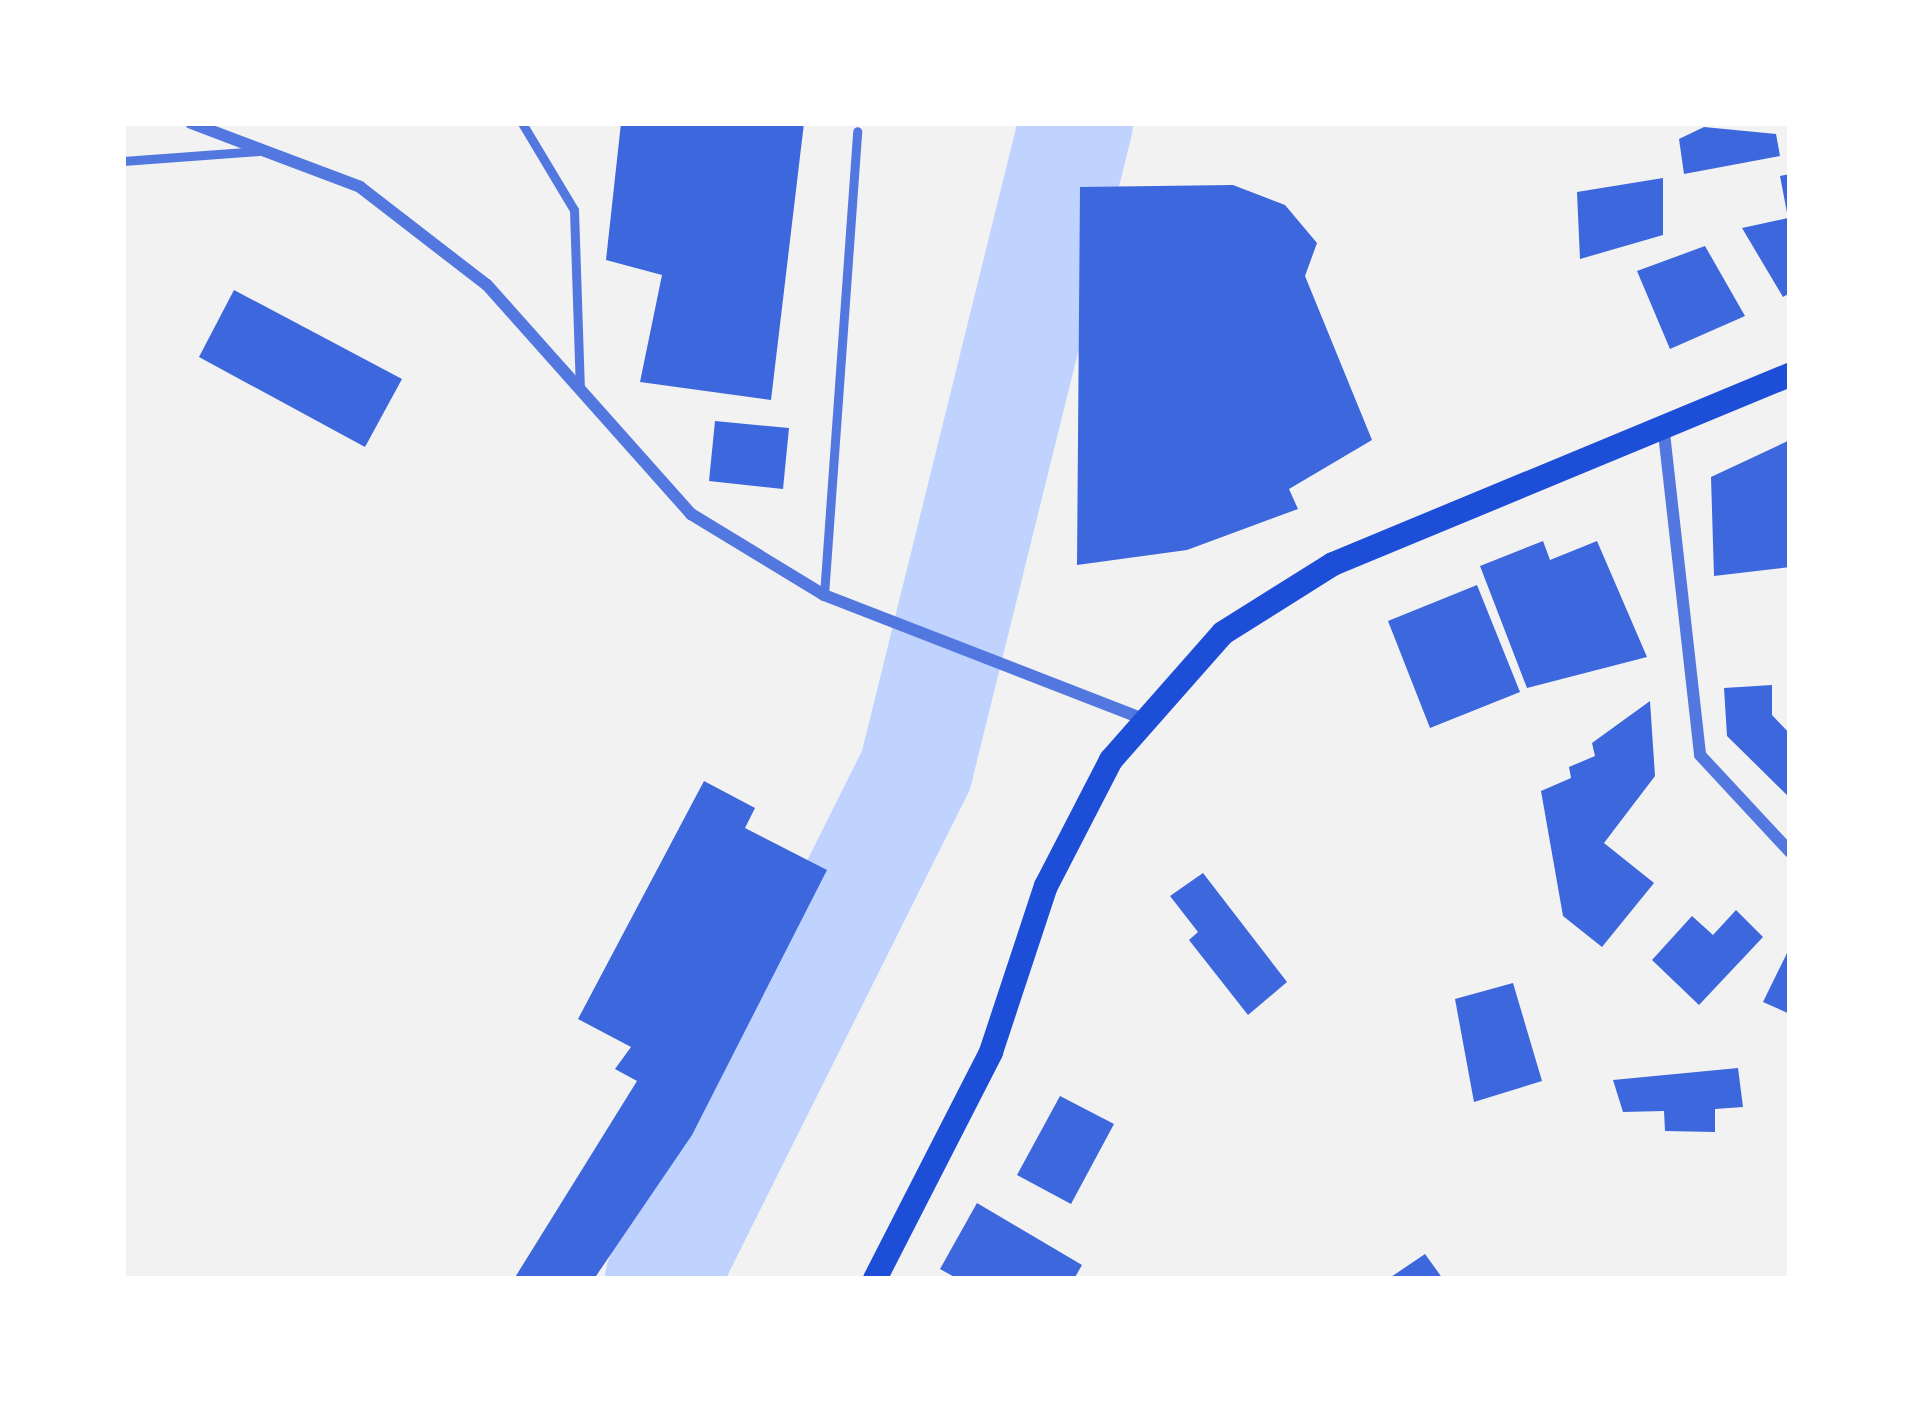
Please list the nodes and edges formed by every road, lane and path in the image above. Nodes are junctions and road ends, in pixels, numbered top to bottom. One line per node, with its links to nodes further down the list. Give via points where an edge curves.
1 (191, 123): 4 (street)
2 (523, 123): 7 (lane, via 574,210)
3 (857, 131): 9 (lane)
4 (264, 151): 5 (lane); 7 (street, via 360,187 487,285)
5 (123, 161)
6 (1790, 375): 8 (main road)
7 (580, 398): 9 (street, via 691,514)
8 (1664, 433): 10 (main road, via 1333,564 1222,633); 11 (street, via 1700,755)
9 (824, 595): 10 (street)
10 (1144, 718): 12 (main road, via 1046,886 991,1052)
11 (1790, 852)
12 (875, 1279)

